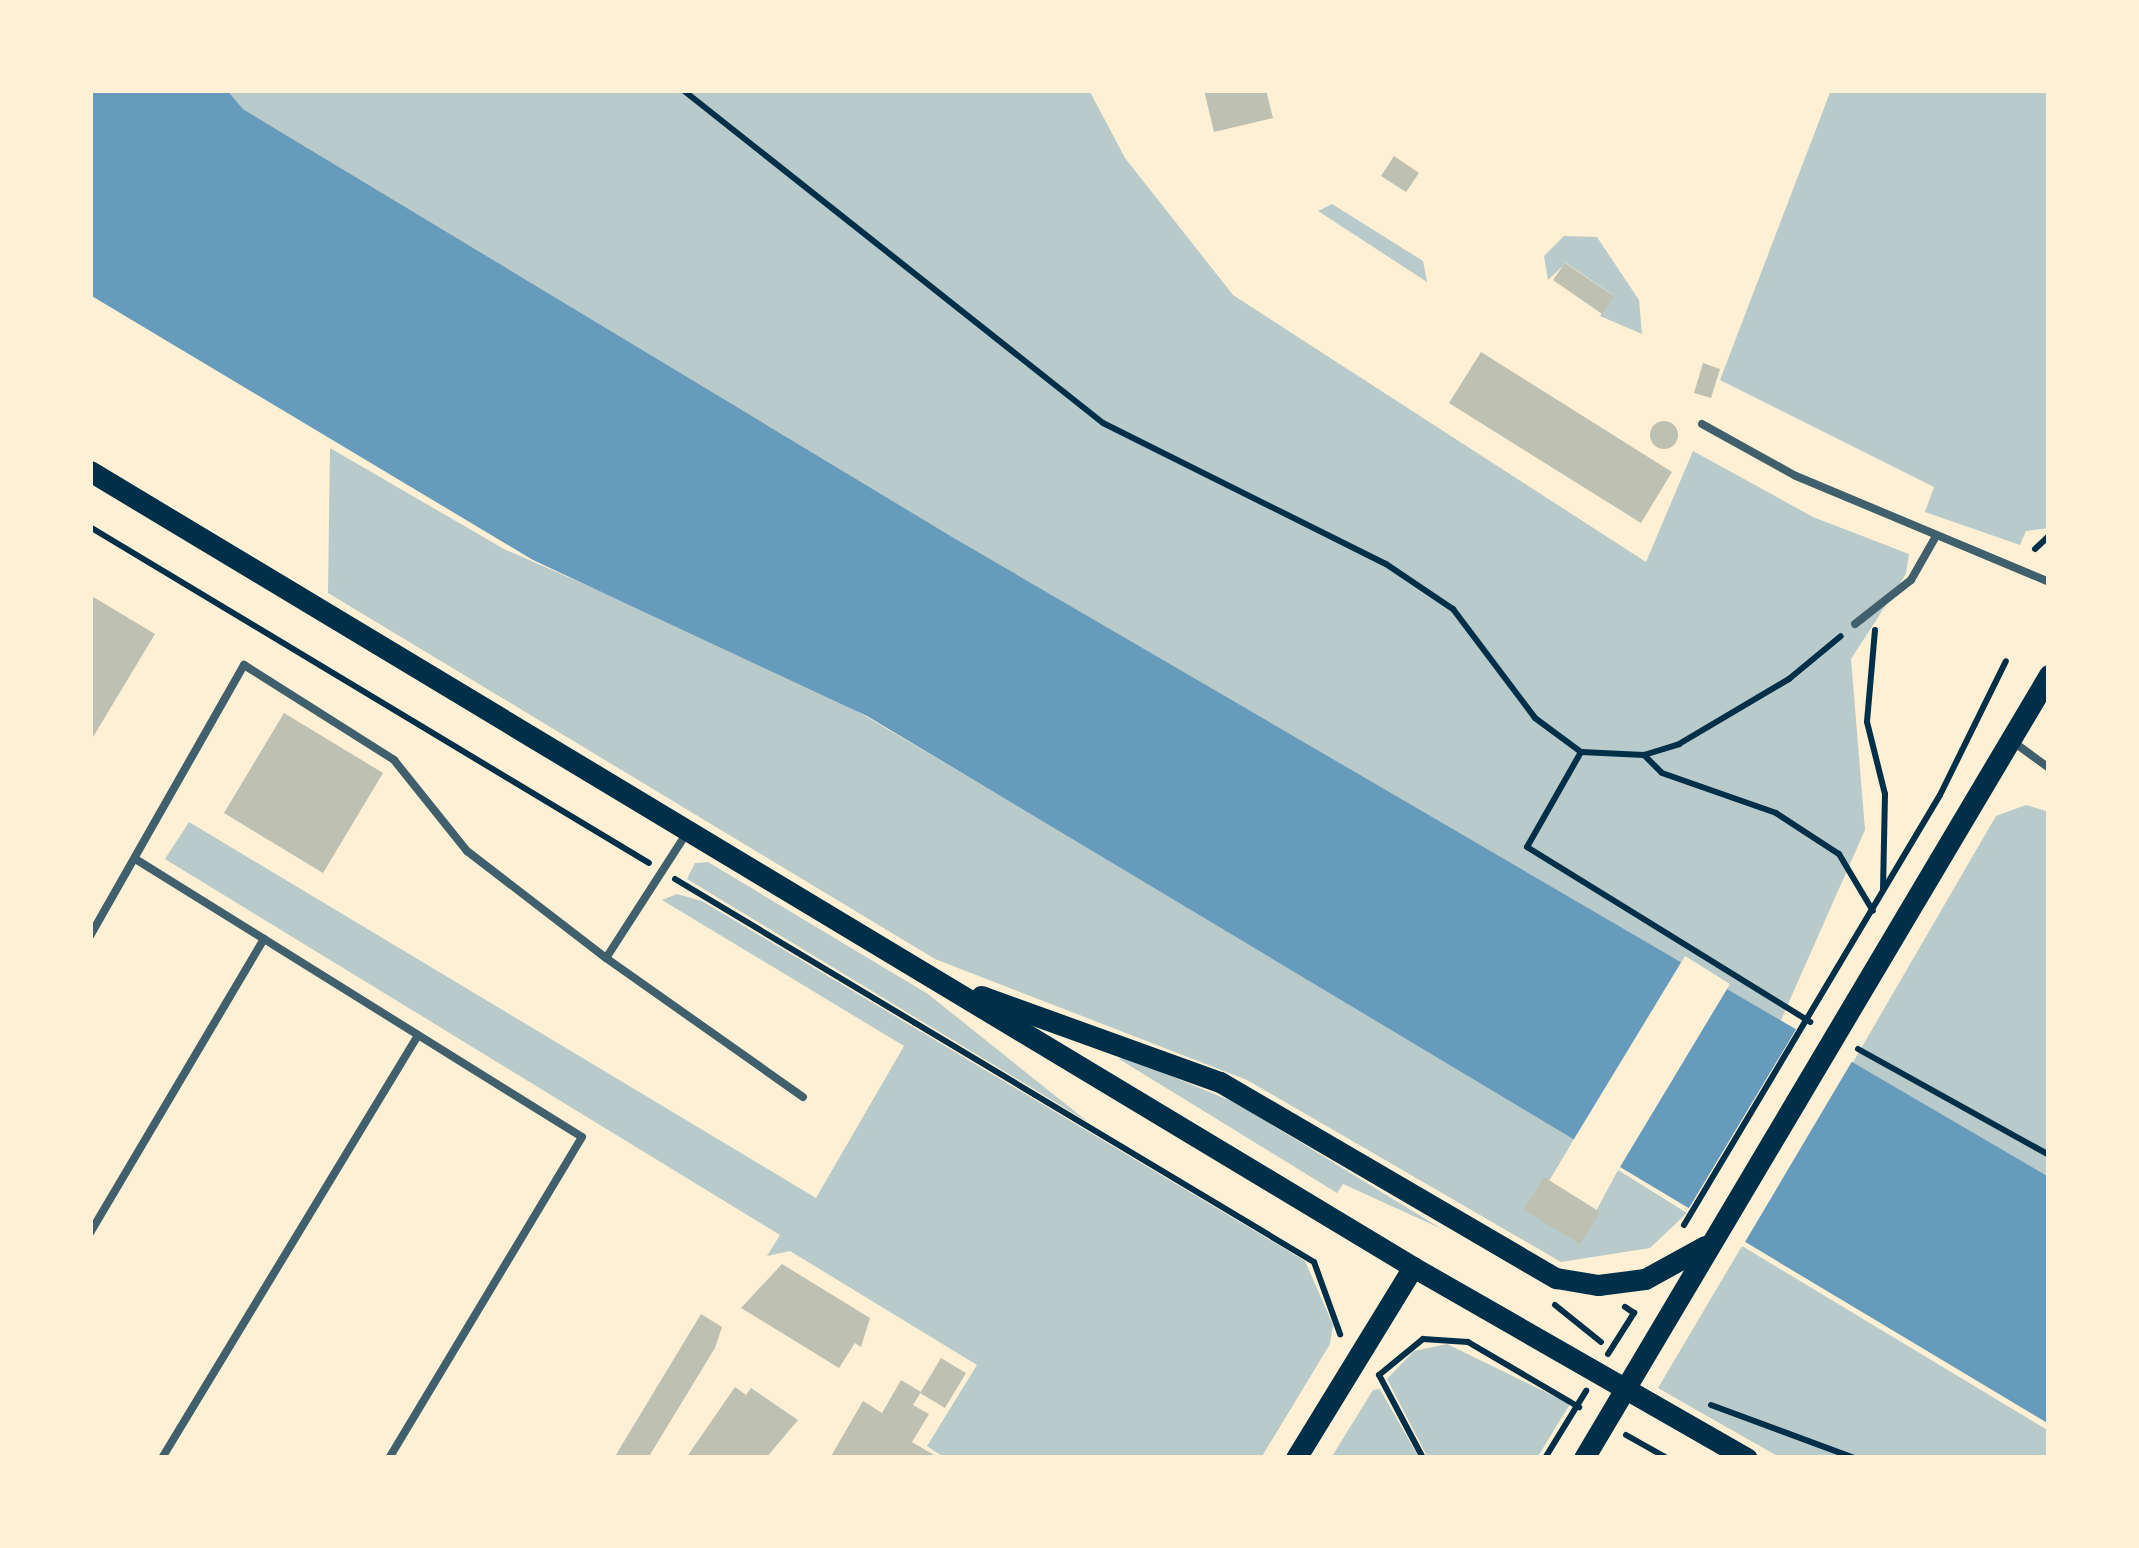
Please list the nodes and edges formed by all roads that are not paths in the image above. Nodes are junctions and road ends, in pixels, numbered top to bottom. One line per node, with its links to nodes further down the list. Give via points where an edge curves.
1 (1702, 424): 3 (lane, via 1796,476)
2 (90, 471): 9 (main road)
3 (1936, 536): 4 (lane); 5 (lane, via 1912,580)
4 (2049, 582)
5 (1855, 624)
6 (2049, 675): 7 (main road)
7 (2010, 741): 8 (lane); 18 (main road)
8 (2049, 768)
9 (688, 830): 13 (lane); 14 (main road)
10 (137, 860): 11 (lane); 12 (lane); 13 (lane, via 244,665 394,760 467,851)
11 (90, 936)
12 (264, 939): 15 (lane); 17 (lane)
13 (606, 958): 16 (lane)
14 (946, 985): 18 (main road, via 1160,1054 1535,1268 1577,1283 1645,1280); 19 (main road)
15 (418, 1035): 21 (lane); 22 (lane, via 582,1137)
16 (803, 1097)
17 (90, 1233)
18 (1716, 1237): 24 (main road)
19 (1412, 1267): 20 (main road); 23 (main road)
20 (1739, 1455)
21 (162, 1458)
22 (389, 1458)
23 (1296, 1458)
24 (1584, 1458)

